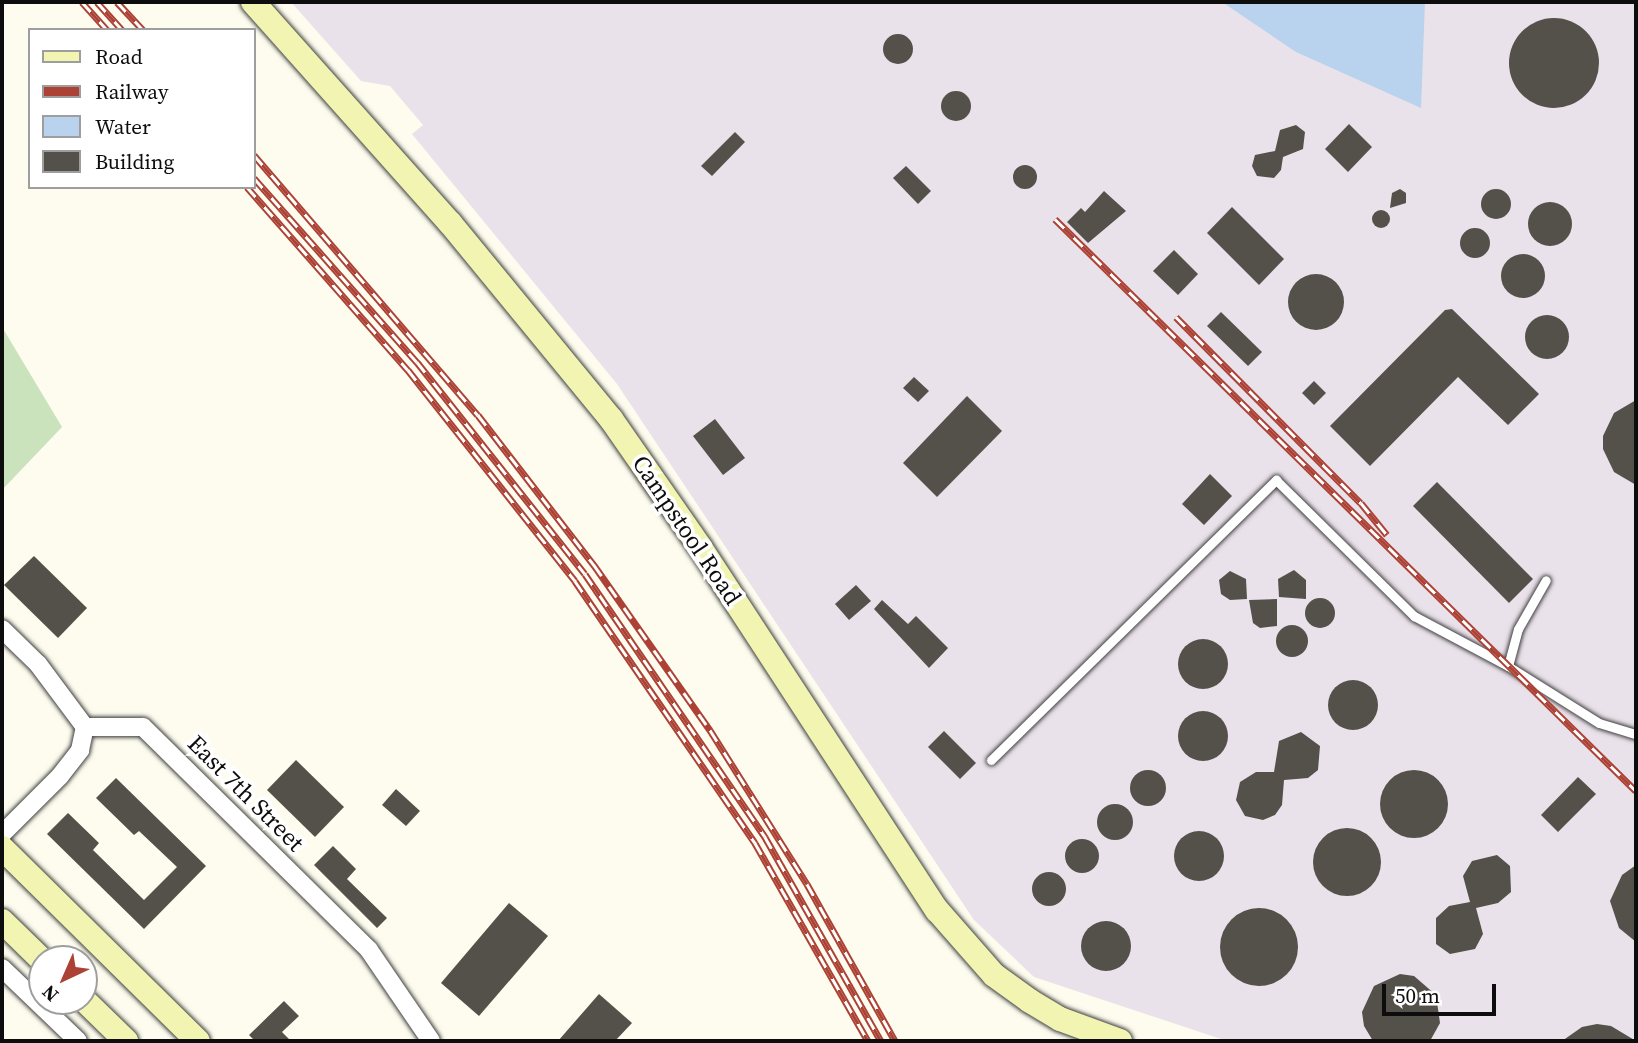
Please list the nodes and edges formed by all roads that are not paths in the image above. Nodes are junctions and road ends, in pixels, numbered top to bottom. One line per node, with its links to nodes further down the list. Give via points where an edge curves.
1 (253, 2): 18 (main road, Campstool Road, via 450,223 611,419 937,911 994,975 1030,1002 1060,1019)
2 (1546, 580): 4 (lane, via 1518,629)
3 (2, 629): 5 (street, via 38,664)
4 (1508, 666): 6 (lane, via 1599,723); 7 (lane, via 1414,616 1276,480)
5 (85, 727): 8 (street, via 80,750 60,776); 17 (street, East 7th Street, via 143,727 369,950)
6 (1636, 734)
7 (990, 760)
8 (2, 834)
9 (2, 848): 16 (main road)
10 (2, 921): 11 (main road)
11 (28, 946)
12 (2, 968): 14 (street)
13 (98, 1014): 15 (main road)
14 (78, 1041)
15 (126, 1041)
16 (198, 1041)
17 (431, 1041)
18 (1120, 1041)

